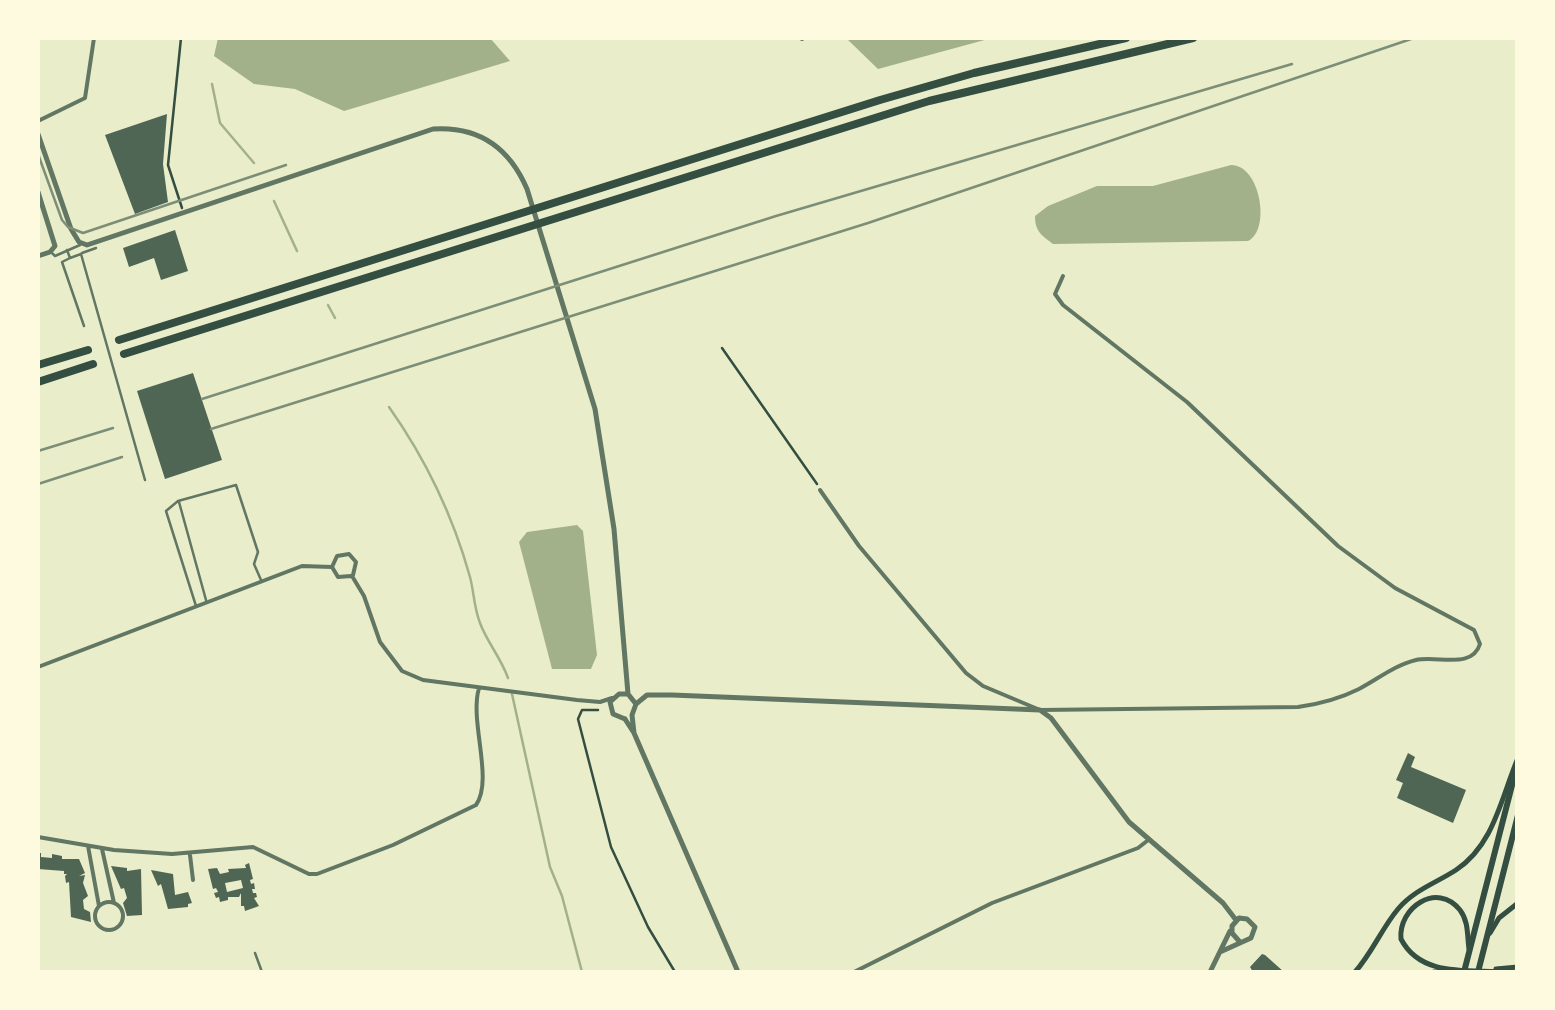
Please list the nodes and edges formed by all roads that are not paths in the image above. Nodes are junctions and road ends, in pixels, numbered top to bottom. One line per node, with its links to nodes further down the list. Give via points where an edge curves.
1 (94, 38): 4 (street, via 84,98)
2 (1126, 38): 16 (highway, via 914,90)
3 (1193, 38): 18 (highway, via 929,101)
4 (38, 122)
5 (38, 134): 7 (street)
6 (38, 192): 10 (street, via 54,234)
7 (82, 244): 9 (street); 31 (street, via 432,129 457,128 493,142 511,158 527,189 596,409)
8 (96, 248): 11 (street)
9 (67, 250): 10 (street); 13 (street)
10 (50, 252): 12 (street)
11 (81, 254): 13 (street); 22 (street)
12 (38, 256)
13 (70, 258): 15 (street, via 62,262)
14 (1063, 276): 36 (street, via 1055,294 1063,305 1186,402 1338,546 1395,588 1474,630 1480,644 1466,659 1418,659 1333,701 1298,708)
15 (84, 326)
16 (119, 340)
17 (88, 350): 20 (highway)
18 (124, 354)
19 (92, 364): 21 (highway)
20 (38, 366)
21 (38, 382)
22 (145, 480)
23 (820, 490): 36 (street, via 966,673)
24 (178, 501): 27 (street, via 236,485); 28 (street); 29 (street, via 166,511)
25 (332, 567): 26 (street, via 338,576); 26 (street, via 337,556 348,554 357,566); 27 (street, via 302,566)
26 (352, 576): 32 (street, via 394,664 423,680)
27 (262, 581): 28 (street)
28 (206, 602): 29 (street)
29 (196, 606): 30 (street)
30 (38, 667)
31 (628, 673): 33 (street); 34 (street)
32 (479, 688): 34 (street); 44 (street, via 482,792 476,805 317,874 254,847)
33 (628, 694): 34 (street); 35 (street)
34 (613, 700): 37 (street, via 616,717)
35 (636, 704): 36 (street, via 647,695 672,695); 37 (street)
36 (1040, 710): 41 (street)
37 (628, 717): 59 (street)
38 (1518, 760): 54 (highway); 62 (main road, via 1475,856 1400,907)
39 (1518, 815): 51 (highway)
40 (38, 838): 42 (street)
41 (1147, 841): 49 (street); 60 (street, via 992,902)
42 (88, 845): 43 (street); 48 (street)
43 (102, 848): 44 (street); 46 (street)
44 (190, 854): 45 (street)
45 (192, 880)
46 (114, 902): 48 (street); 48 (street, via 122,919 112,930 96,922)
47 (1518, 902): 51 (main road)
48 (99, 906)
49 (1236, 920): 50 (street); 52 (street, via 1247,918 1255,927 1251,938)
50 (1231, 930): 52 (street); 53 (street)
51 (1490, 933): 65 (highway)
52 (1239, 941): 53 (street)
53 (1220, 952): 61 (street)
54 (1470, 952): 57 (main road, via 1466,924 1451,902 1429,898 1410,908 1400,933 1406,949 1426,964); 64 (highway)
55 (255, 953): 58 (street)
56 (1518, 967): 66 (main road)
57 (1455, 971): 63 (main road); 66 (main road)
58 (262, 972)
59 (738, 972)
60 (854, 972)
61 (1213, 972)
62 (1355, 972)
63 (1434, 972)
64 (1464, 972)
65 (1478, 972)
66 (1490, 972): 67 (main road)
67 (1506, 972)

